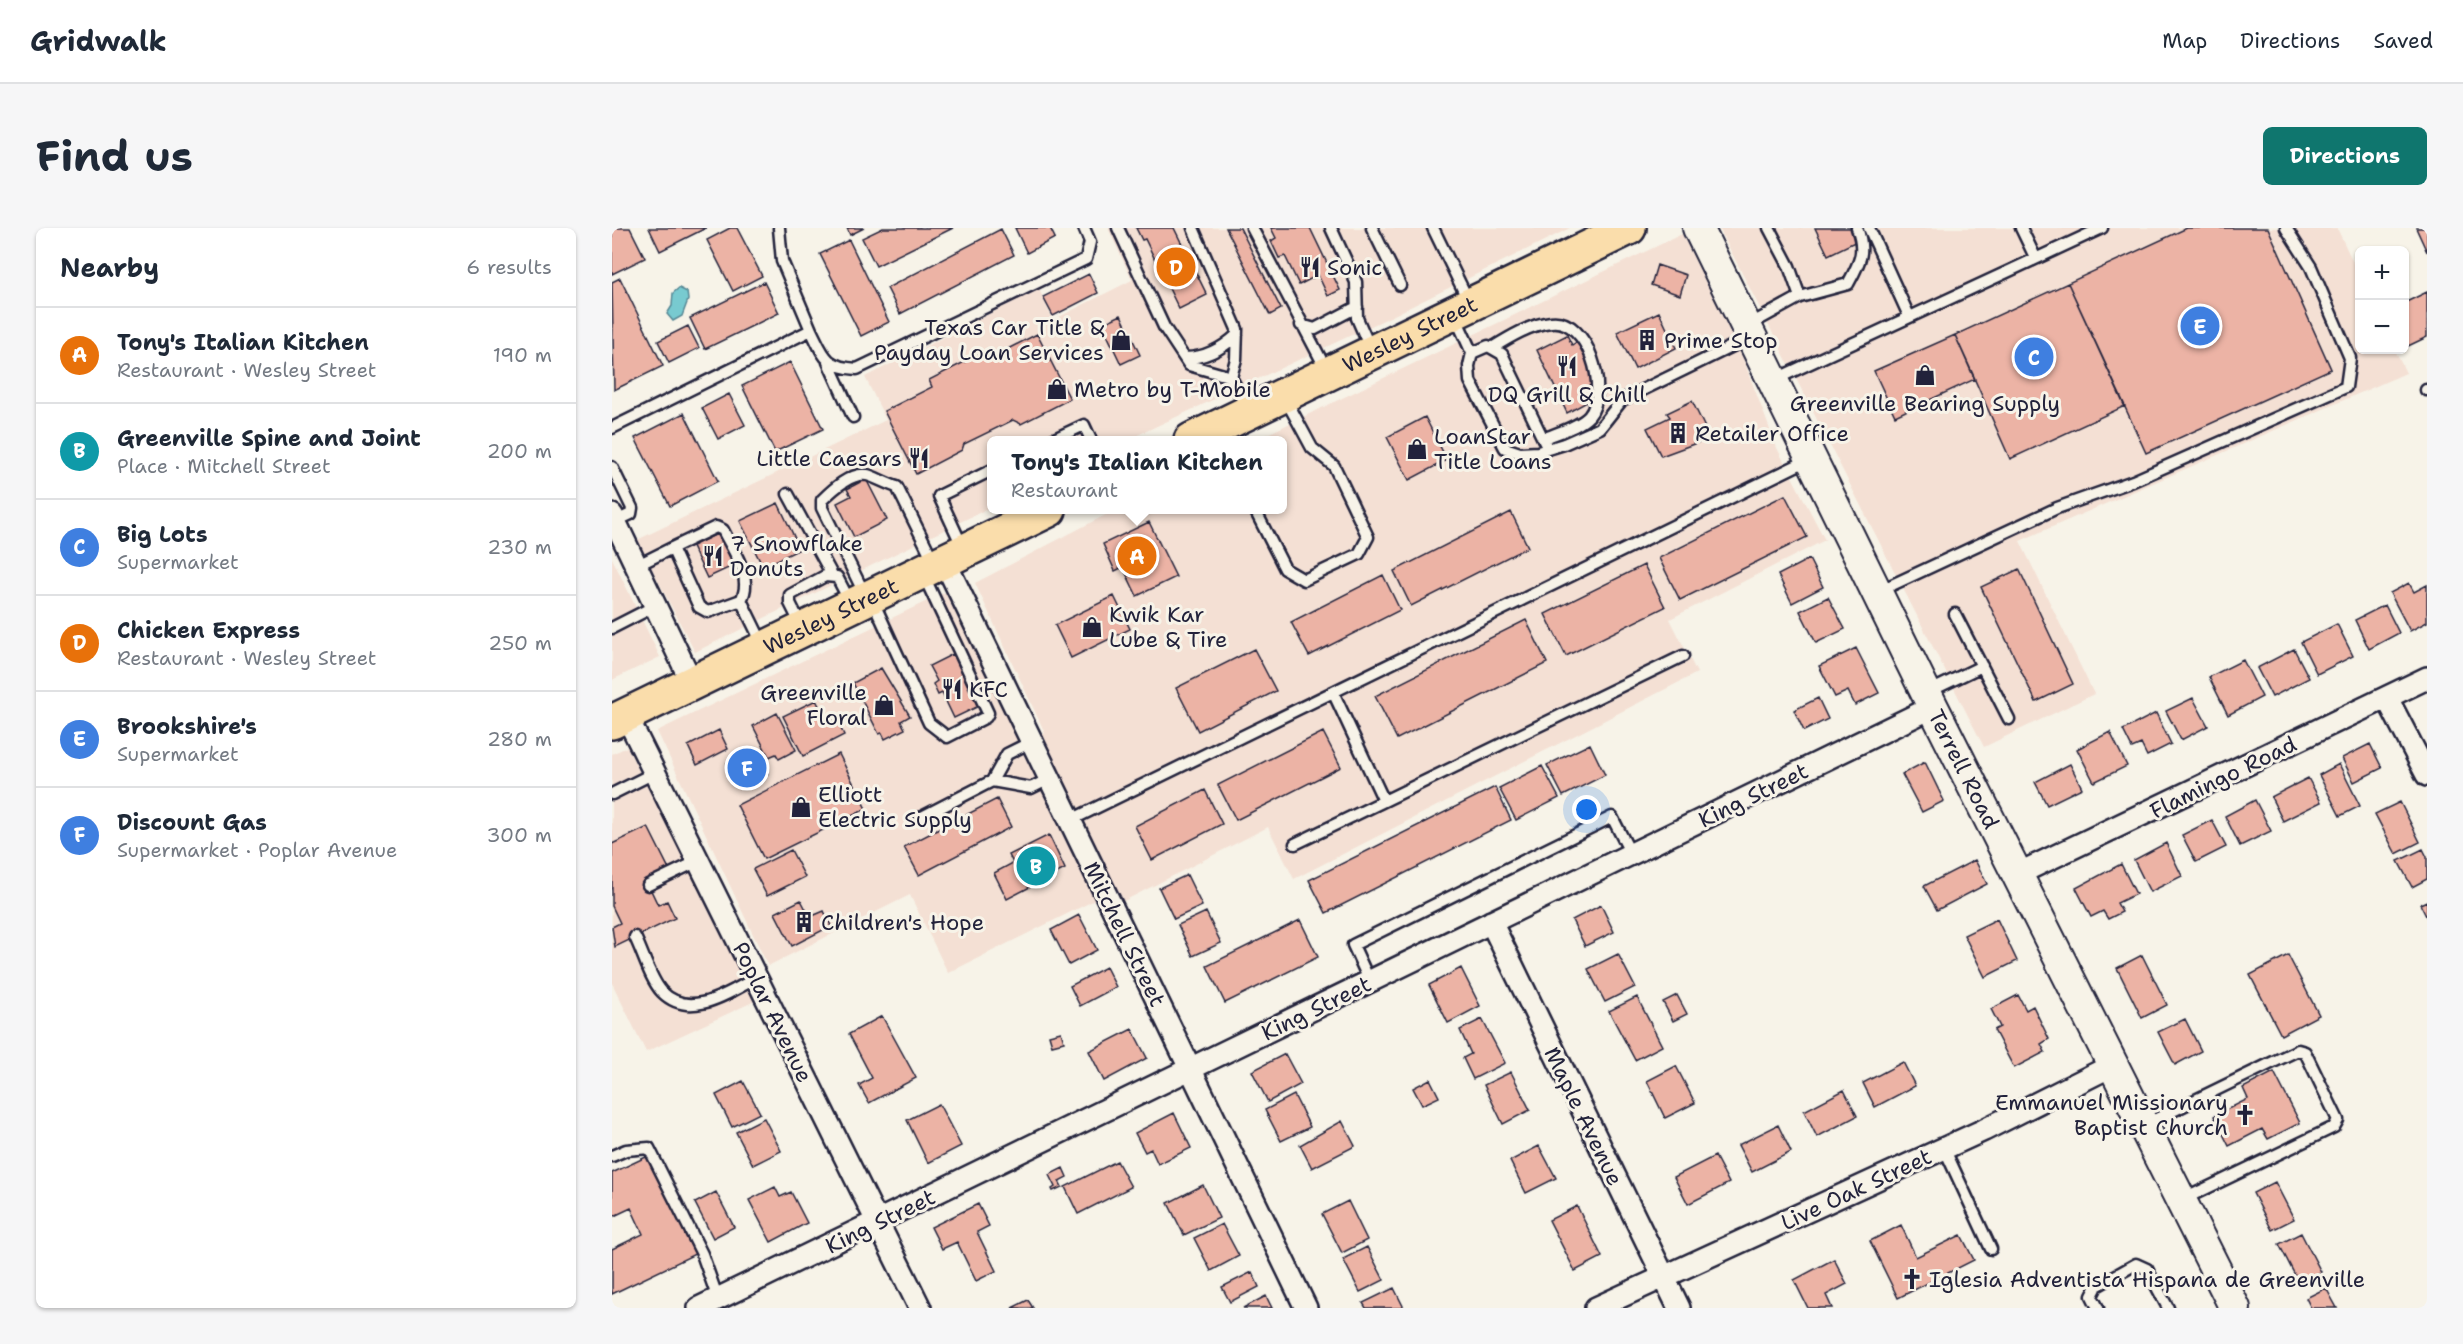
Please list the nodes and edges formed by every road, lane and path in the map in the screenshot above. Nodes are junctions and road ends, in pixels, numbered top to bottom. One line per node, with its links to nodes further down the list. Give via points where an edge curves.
1 (779, 228): 24 (lane, via 782,261)
2 (1084, 228): 31 (lane, via 1090,242 1086,259 857,369)
3 (1118, 228): 30 (lane, via 1164,327)
4 (1193, 228): 26 (lane, via 1223,291)
5 (1252, 228): 23 (lane)
6 (1331, 228): 20 (lane, via 1356,282)
7 (1372, 228): 18 (lane)
8 (1433, 228): 21 (lane)
9 (1629, 228): 21 (main road, Wesley Street)
10 (1698, 228): 25 (street, Terrell Road)
11 (1769, 228): 19 (lane)
12 (1857, 228): 19 (lane, via 1863,246 1848,284)
13 (1869, 228): 22 (lane)
14 (2021, 228): 17 (lane)
15 (2102, 228): 17 (lane)
16 (2286, 228): 54 (lane, via 2311,267 2350,358 2346,387 2133,481 2057,508)
17 (2035, 257): 22 (lane)
18 (1400, 285)
19 (1800, 297): 25 (lane)
20 (1357, 307): 23 (lane, via 1315,329); 28 (lane, via 1357,318)
21 (1462, 309): 28 (main road, Wesley Street); 29 (lane)
22 (1909, 316): 34 (lane)
23 (1301, 325): 32 (lane)
24 (811, 330): 31 (lane); 38 (lane)
25 (1749, 331): 34 (street, Terrell Road); 42 (lane, via 1622,400 1600,428)
26 (1237, 335): 30 (lane, via 1199,358); 33 (lane)
27 (1492, 348): 29 (lane); 42 (lane, via 1502,354); 42 (lane, via 1552,321 1569,326 1582,339 1597,371 1596,405 1587,418)
28 (1372, 353): 32 (main road, Wesley Street)
29 (1472, 353): 42 (lane, via 1470,381 1505,448 1520,453)
30 (1185, 358): 33 (lane, via 1190,365)
31 (828, 362): 37 (lane)
32 (1328, 374): 35 (main road, Wesley Street)
33 (1231, 377): 36 (lane)
34 (1773, 380): 43 (street, Terrell Road)
35 (1284, 396): 36 (main road, Wesley Street); 48 (lane, via 1312,448 1334,466 1368,537 1359,554 1304,580 1285,569)
36 (1249, 413): 41 (main road, Wesley Street)
37 (853, 417)
38 (612, 428)
39 (1062, 436): 40 (lane, via 1084,425)
40 (1089, 436)
41 (1211, 436)
42 (1546, 444)
43 (1811, 458): 54 (street, Terrell Road); 66 (lane)
44 (612, 467): 49 (lane, via 632,508 631,514)
45 (987, 472): 51 (lane, via 939,496)
46 (788, 494): 53 (lane)
47 (1041, 514): 51 (main road, Wesley Street)
48 (1257, 514)
49 (613, 520): 52 (street)
50 (672, 548): 52 (lane); 55 (lane, via 699,607 708,612); 55 (lane, via 716,527 723,530 747,580)
51 (941, 562): 56 (main road, Wesley Street); 56 (lane, via 897,487 866,474 858,475 827,495 822,508); 56 (lane, via 988,712 986,717 947,737 929,723); 71 (street, Mitchell Street)
52 (636, 566): 57 (street)
53 (832, 575): 56 (lane); 60 (lane, via 790,595)
54 (1876, 592): 68 (street, Terrell Road)
55 (741, 600): 61 (lane)
56 (863, 600): 60 (main road, Wesley Street)
57 (655, 606): 59 (lane); 65 (street)
58 (1955, 614): 63 (lane)
59 (612, 628)
60 (803, 629): 61 (main road, Wesley Street)
61 (765, 648): 65 (main road, Wesley Street)
62 (1683, 656): 77 (lane)
63 (1982, 666): 68 (lane); 70 (lane)
64 (2427, 678): 67 (street, Flamingo Road)
65 (692, 683): 69 (main road, Wesley Street)
66 (1333, 692): 77 (lane); 79 (lane)
67 (2386, 698): 73 (street); 83 (street, Flamingo Road)
68 (1929, 700): 81 (street, King Street); 83 (street, Terrell Road)
69 (619, 719): 72 (street, Poplar Avenue)
70 (2009, 719)
71 (1033, 741): 74 (street, Mitchell Street); 75 (lane, via 1007,754)
72 (654, 773): 76 (lane); 82 (street, Poplar Avenue)
73 (2427, 775)
74 (1051, 778): 75 (lane, via 1031,788); 79 (street, Mitchell Street)
75 (992, 781): 78 (lane)
76 (612, 794)
77 (1384, 801): 80 (lane)
78 (920, 818)
79 (1071, 820): 90 (street, Mitchell Street)
80 (1295, 844)
81 (1631, 854): 85 (street, King Street); 88 (lane, via 1612,817 1353,945)
82 (698, 861): 84 (lane); 87 (street, Poplar Avenue)
83 (2018, 874): 89 (street, Terrell Road)
84 (648, 885)
85 (1491, 922): 88 (street, King Street); 97 (street, Maple Avenue)
86 (635, 937): 87 (lane, via 661,990 678,1003 697,1004 719,998)
87 (756, 978): 95 (street, Poplar Avenue)
88 (1370, 982): 90 (street, King Street)
89 (2113, 1065): 91 (street, Terrell Road); 92 (street, Live Oak Street)
90 (1190, 1070): 95 (street, King Street); 100 (street, Mitchell Street)
91 (2143, 1125): 94 (street, Terrell Road); 94 (lane, via 2298,1050 2305,1052 2338,1120 2334,1127)
92 (1944, 1148): 96 (lane); 97 (street, Live Oak Street)
93 (612, 1156): 98 (lane, via 626,1149 649,1148 702,1254)
94 (2181, 1201): 105 (street, Terrell Road)
95 (877, 1222): 98 (street, King Street); 99 (street, Poplar Avenue)
96 (1991, 1248)
97 (1663, 1276): 101 (street, Live Oak Street); 102 (street, Maple Avenue)
98 (709, 1304)
99 (920, 1308)
100 (1306, 1308)
101 (1596, 1308)
102 (1679, 1308)
103 (2098, 1308): 104 (lane, via 2092,1296 2094,1289 2136,1264 2147,1269)
104 (2168, 1308)
105 (2235, 1308)

